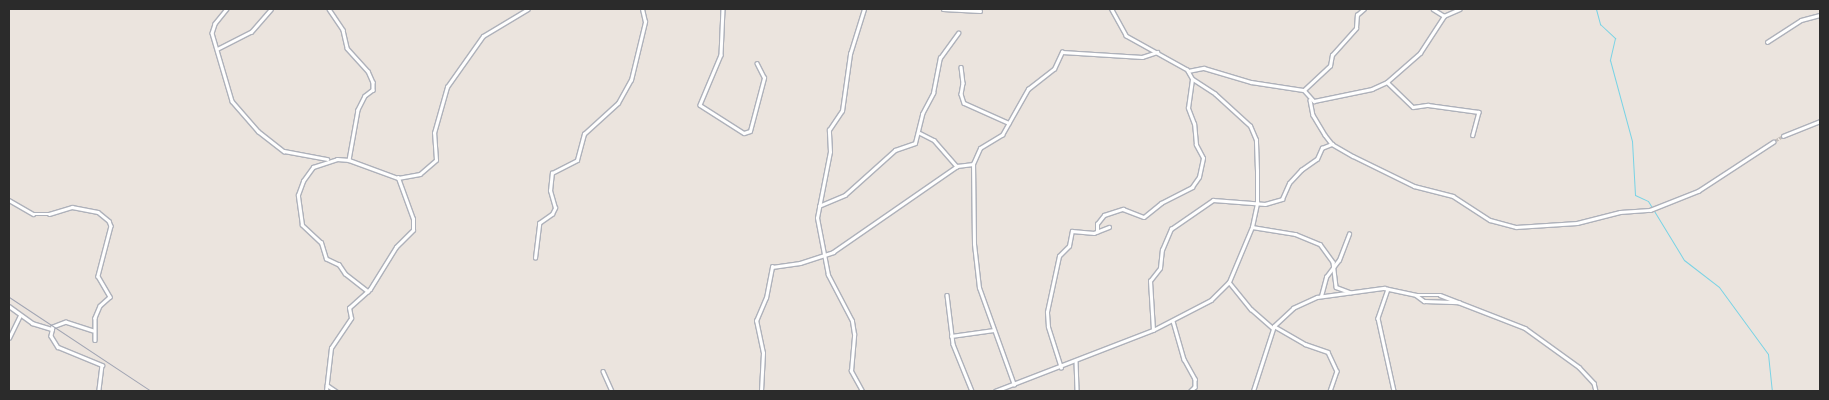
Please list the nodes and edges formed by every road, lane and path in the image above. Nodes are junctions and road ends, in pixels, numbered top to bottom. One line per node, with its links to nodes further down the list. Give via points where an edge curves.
1 (227, 9): 18 (street, via 212,28)
2 (271, 9): 18 (street, via 251,32)
3 (329, 9): 35 (street, via 343,30 347,48 368,71 373,82 373,90 365,96 358,110)
4 (528, 9): 38 (street, via 483,36 473,47 442,97 434,138 436,160 420,174)
5 (642, 9): 47 (street, via 645,22 631,80 618,103 584,134 577,160 552,173 550,190 555,208 539,223)
6 (723, 9): 20 (street, via 722,52 700,105 742,133 750,131 764,78)
7 (864, 9): 41 (street, via 850,54 842,111 829,130 830,152)
8 (943, 9): 13 (street)
9 (1111, 9): 19 (street, via 1126,36)
10 (1364, 9): 25 (street, via 1357,15 1356,28 1332,56 1330,66)
11 (1433, 9): 14 (street)
12 (1460, 9): 14 (street)
13 (980, 11)
14 (1444, 16): 24 (street, via 1420,53)
15 (1820, 16): 17 (street, via 1801,20)
16 (958, 34): 29 (street, via 940,58 933,93 922,114)
17 (1767, 42)
18 (217, 49): 34 (street, via 232,101 258,131 286,152)
19 (1158, 52): 22 (street); 28 (street, via 1142,57 1066,50 1054,69 1028,88)
20 (757, 64)
21 (961, 67): 28 (street, via 963,83 960,94 964,103)
22 (1188, 71): 23 (street); 25 (street, via 1204,68 1250,82)
23 (1192, 79): 40 (street, via 1215,94 1250,126 1256,140); 44 (street, via 1188,108 1196,145 1204,160 1199,177 1192,187 1161,203 1144,217 1123,209 1104,215 1097,224)
24 (1387, 82): 26 (street, via 1372,89); 30 (street, via 1413,108 1428,105 1479,112)
25 (1304, 90): 26 (street)
26 (1310, 100): 33 (street, via 1313,115)
27 (1820, 120): 31 (street)
28 (1009, 123): 36 (street, via 999,139 980,148)
29 (920, 133): 37 (street, via 934,140); 41 (street, via 915,143 895,150 845,195)
30 (1473, 135)
31 (1783, 136)
32 (1773, 142): 33 (street, via 1696,192 1650,210 1620,212 1577,223 1511,227 1490,220 1452,196 1414,186)
33 (1332, 144): 40 (street, via 1322,148 1317,159 1289,183 1283,198 1267,204)
34 (330, 160): 35 (street); 51 (street, via 313,167 299,188 301,221 321,243 326,259 339,265 347,276)
35 (349, 160): 38 (street)
36 (973, 164): 37 (street); 62 (street, via 974,244 979,288)
37 (957, 166): 46 (street, via 842,246)
38 (398, 178): 51 (street, via 413,219 413,230 396,247)
39 (9, 200): 64 (street, via 33,214 49,214 72,207 98,212 109,221 111,226 98,276 110,297 100,306)
40 (1257, 203): 43 (street); 63 (street, via 1213,200 1170,230 1160,268 1150,281)
41 (818, 207): 46 (street)
42 (1109, 227): 44 (street)
43 (1252, 227): 48 (street, via 1294,234 1320,244); 49 (street)
44 (1098, 232): 69 (street, via 1072,231 1069,246 1058,261 1047,312)
45 (1349, 234): 48 (street, via 1339,260)
46 (823, 255): 77 (street, via 771,269 766,298 756,322 763,353); 78 (street, via 828,275 852,320 851,371)
47 (535, 258)
48 (1334, 264): 52 (street, via 1336,288); 55 (street)
49 (1229, 282): 59 (street, via 1212,300); 60 (street, via 1251,309)
50 (1388, 288): 52 (street); 54 (street); 85 (street, via 1378,321)
51 (368, 292): 71 (street, via 349,308 351,318 331,348)
52 (1351, 292): 55 (street)
53 (948, 295): 65 (street)
54 (1416, 295): 56 (street, via 1434,294); 56 (street, via 1424,301)
55 (1321, 296): 60 (street, via 1293,308)
56 (1460, 302): 86 (street, via 1525,328 1556,348 1594,383)
57 (9, 306): 58 (street)
58 (20, 315): 61 (street, via 32,323); 66 (street)
59 (1173, 321): 63 (street); 82 (street, via 1184,359 1195,380)
60 (1274, 327): 83 (street); 84 (street, via 1328,352 1337,371)
61 (52, 329): 64 (street, via 69,322); 73 (street, via 52,339 58,347 102,365)
62 (994, 330): 65 (street); 72 (street)
63 (1153, 330): 68 (street)
64 (93, 331): 67 (street)
65 (951, 336): 79 (street)
66 (9, 338)
67 (95, 340)
68 (1076, 361): 69 (street); 81 (street)
69 (1061, 368): 72 (street)
70 (603, 371): 76 (street)
71 (326, 385): 74 (street); 75 (street)
72 (1014, 385): 80 (street)
73 (100, 391)
74 (326, 391)
75 (336, 391)
76 (612, 391)
77 (762, 391)
78 (862, 391)
79 (972, 391)
80 (995, 391)
81 (1077, 391)
82 (1191, 391)
83 (1253, 391)
84 (1330, 391)
85 (1394, 391)
86 (1596, 391)

